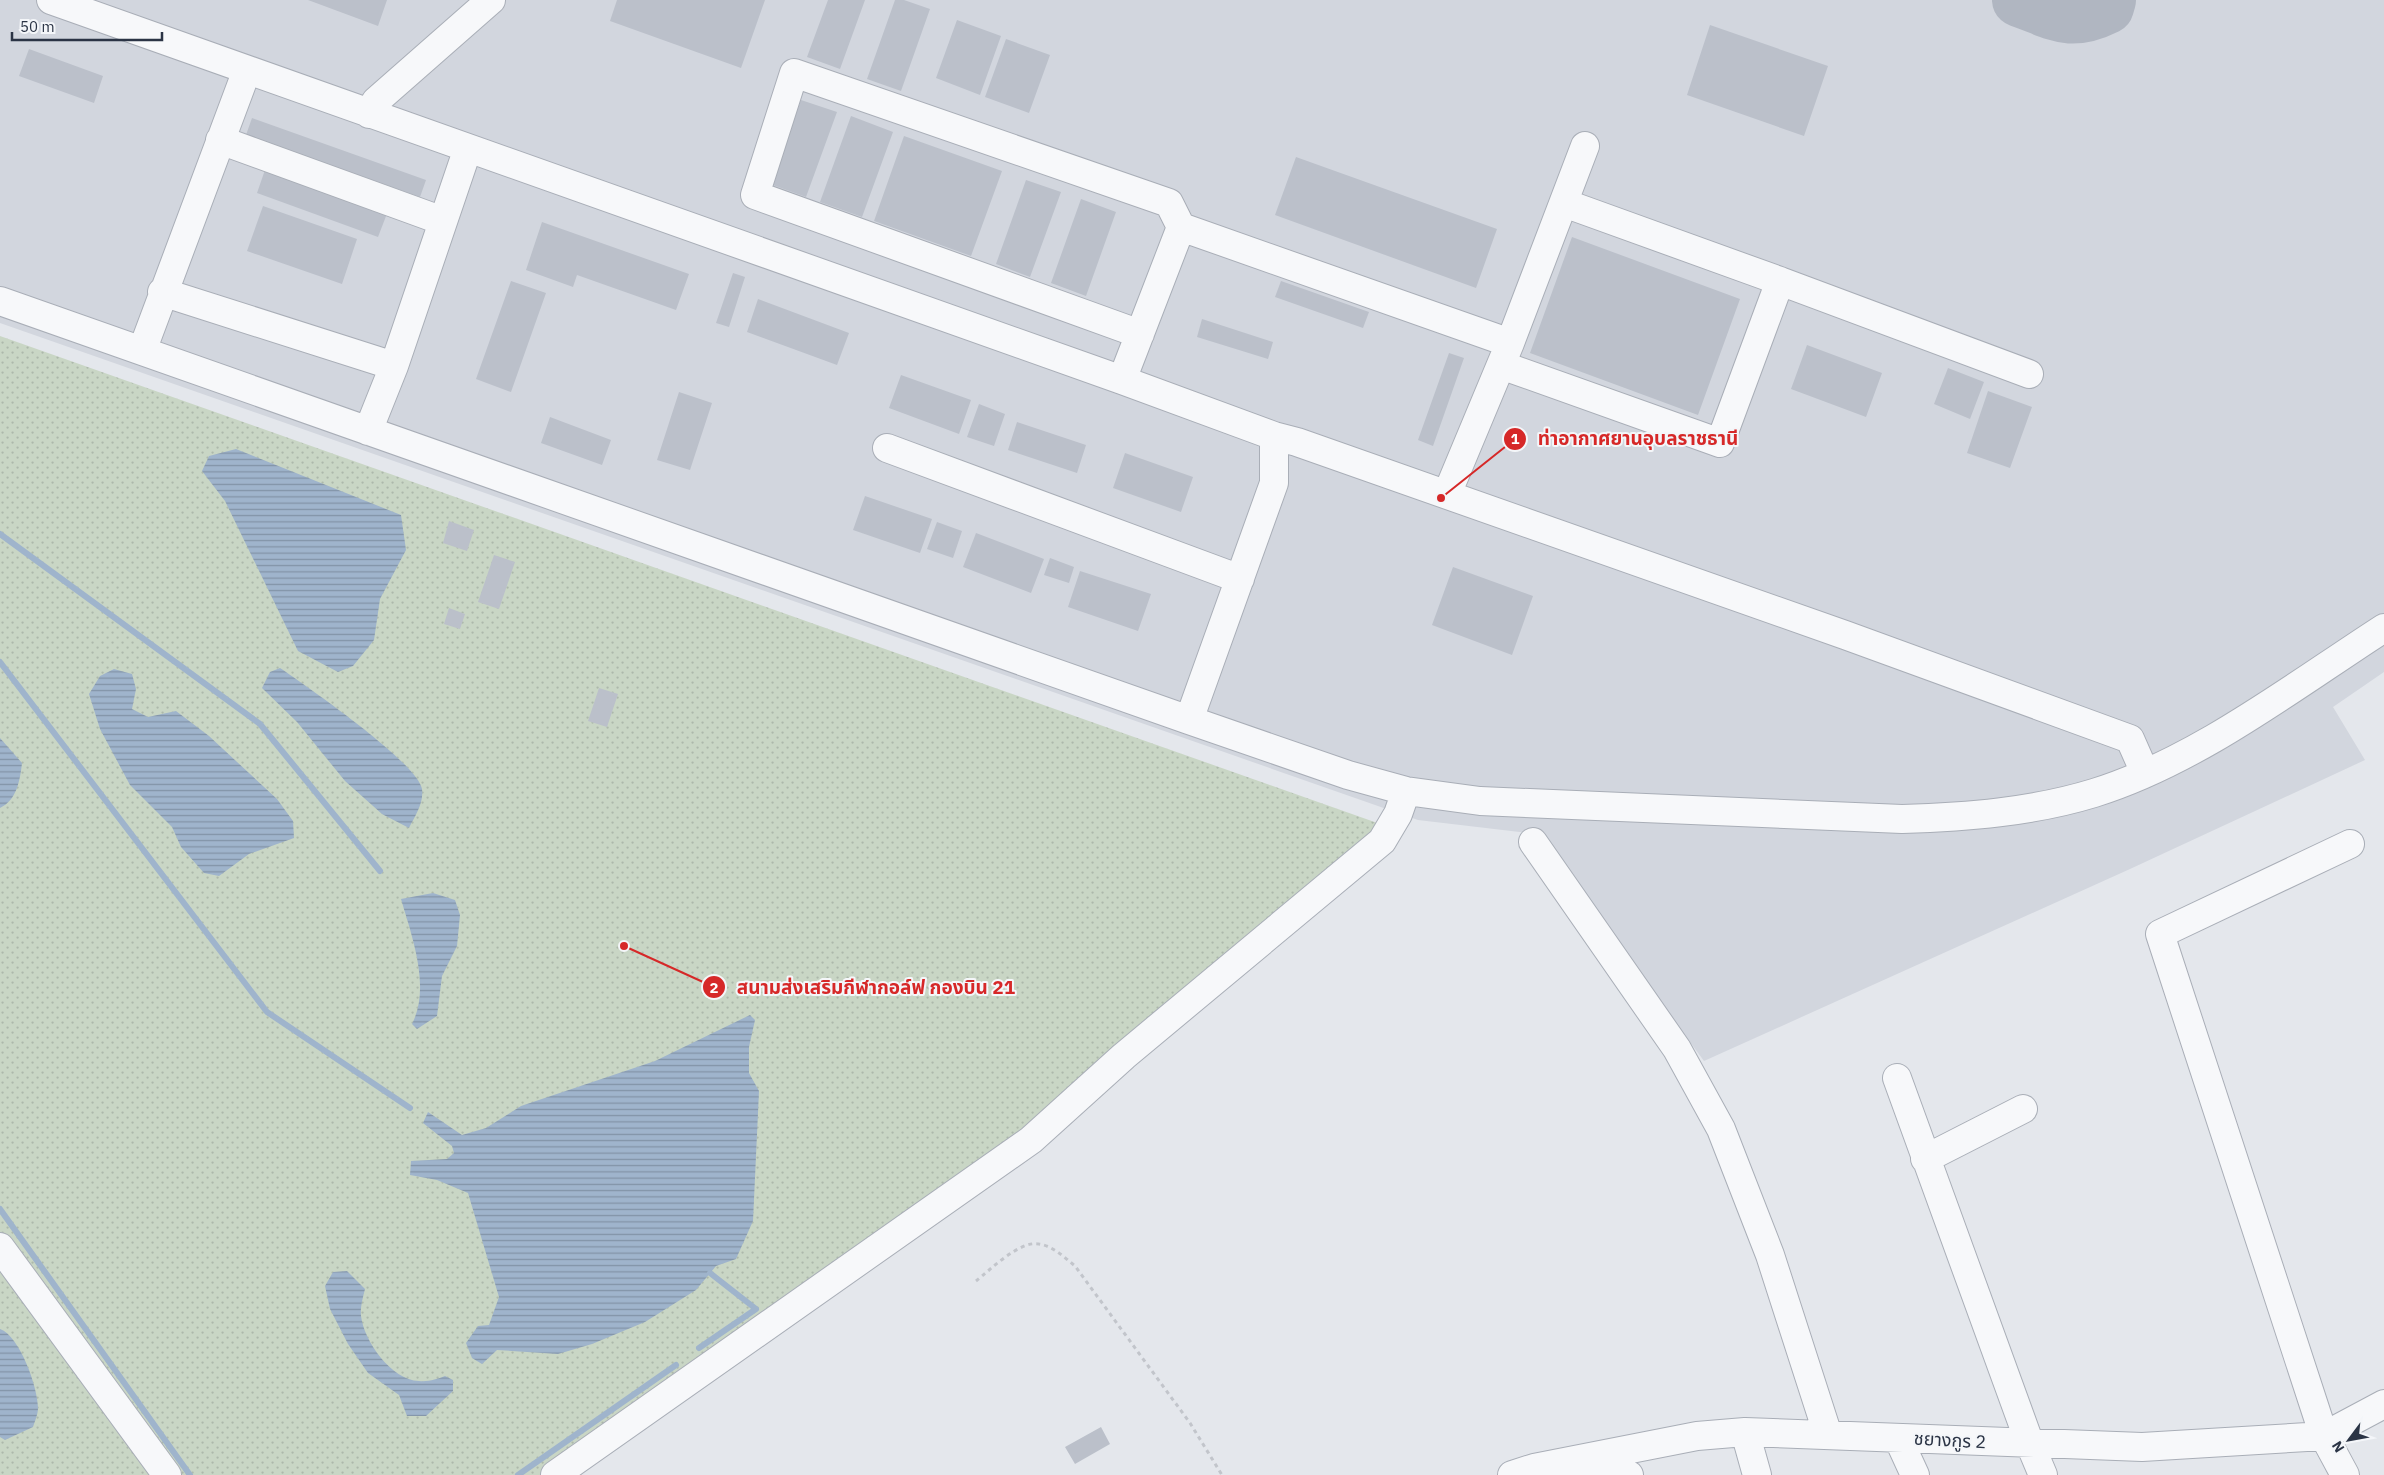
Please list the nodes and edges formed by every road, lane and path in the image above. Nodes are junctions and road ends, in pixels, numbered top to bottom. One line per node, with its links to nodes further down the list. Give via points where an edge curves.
1 (51, 0): 3 (street)
2 (491, 0): 4 (street, via 376,101)
3 (247, 70): 4 (street); 5 (street)
4 (369, 114): 7 (street)
5 (220, 140): 9 (street); 12 (street)
6 (1585, 146): 8 (street)
7 (468, 148): 9 (street); 19 (street)
8 (1564, 203): 11 (street); 16 (street)
9 (443, 221): 17 (street)
10 (1181, 227): 14 (street); 14 (street, via 1169,203 794,73 755,195); 16 (street)
11 (1780, 281): 16 (street, via 1720,443); 18 (street)
12 (162, 292): 15 (street); 17 (street)
13 (0, 301): 15 (street)
14 (1140, 334): 19 (street)
15 (142, 350): 20 (street)
16 (1506, 354): 23 (street)
17 (394, 366): 20 (street)
18 (2029, 374)
19 (1122, 380): 21 (street)
20 (368, 431): 26 (street)
21 (1274, 436): 23 (street); 24 (street, via 1274,483)
22 (887, 448): 24 (street)
23 (1447, 494): 27 (street, via 2130,739)
24 (1240, 579): 26 (street)
25 (2384, 628): 27 (street, via 2226,731)
26 (1189, 720): 28 (street, via 1348,775)
27 (2146, 773): 28 (street, via 2094,792 2039,806 1970,816 1902,819 1480,801)
28 (1406, 791): 43 (street, via 1398,814 1382,841 1124,1056 1031,1140)
29 (1533, 842): 38 (street, via 1677,1049 1721,1129 1770,1254)
30 (2350, 844): 39 (street, via 2160,934)
31 (1897, 1078): 33 (street)
32 (2023, 1109): 33 (street)
33 (1925, 1159): 41 (street)
34 (0, 1246): 42 (street)
35 (976, 1281): 44 (path, via 1014,1251 1031,1243 1062,1255 1075,1266 1190,1422)
36 (2384, 1404): 39 (street, ชยางกูร 2)
37 (1745, 1432): 38 (street, ชยางกูร 2); 45 (street, ชยางกูร 2, via 1698,1436); 48 (street)
38 (1828, 1435): 40 (street, ชยางกูร 2)
39 (2324, 1436): 41 (street, ชยางกูร 2, via 2142,1447); 51 (street)
40 (1898, 1438): 41 (street, ชยางกูร 2); 49 (street)
41 (2030, 1444): 50 (street)
42 (167, 1475)
43 (555, 1475)
44 (1222, 1475)
45 (1512, 1475)
46 (1569, 1475): 47 (street, via 1614,1469)
47 (1629, 1475)
48 (1757, 1475)
49 (1915, 1475)
50 (2043, 1475)
51 (2346, 1475)

